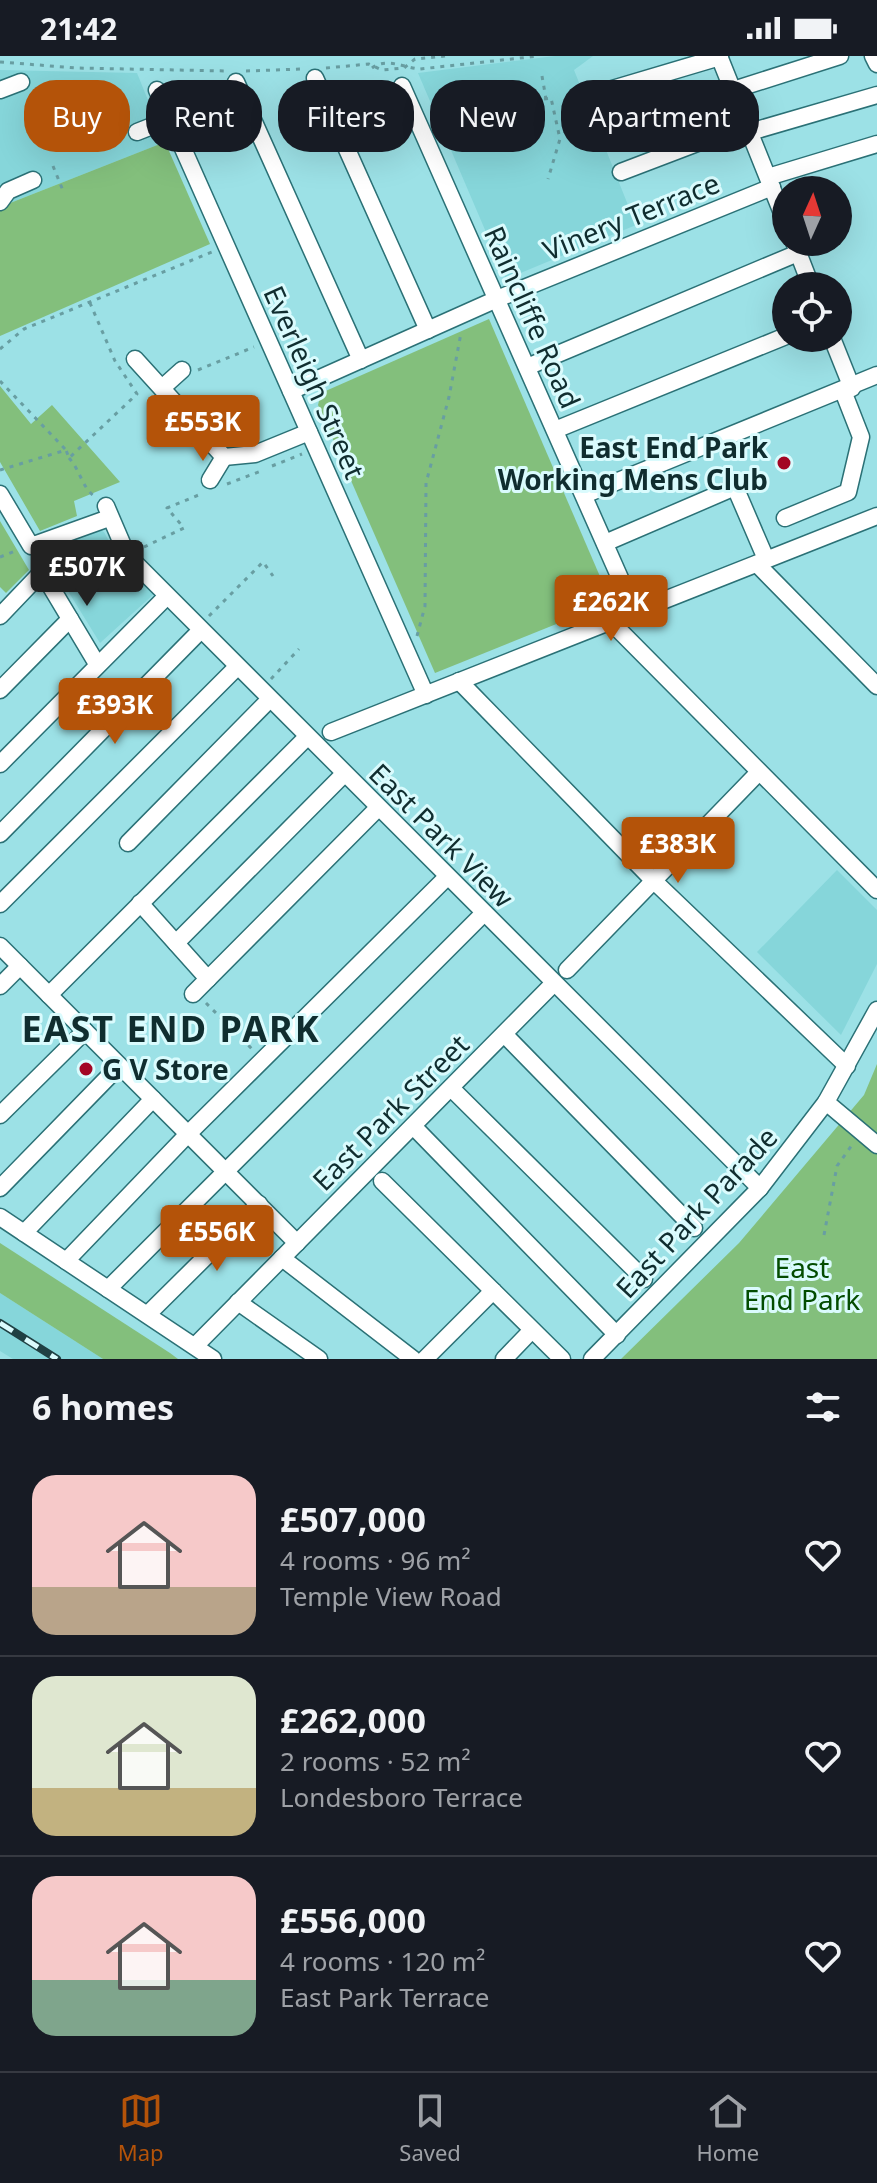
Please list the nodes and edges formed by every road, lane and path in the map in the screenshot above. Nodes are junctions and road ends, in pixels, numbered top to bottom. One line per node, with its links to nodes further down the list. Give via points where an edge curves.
1 (445, 56): 8 (path, via 415,59)
2 (539, 56): 8 (path, via 420,69)
3 (840, 56): 13 (street)
4 (873, 56): 7 (street)
5 (720, 57): 11 (street); 12 (street)
6 (0, 62): 8 (path, via 214,72)
7 (877, 64)
8 (408, 65)
9 (542, 76): 28 (path, via 560,139)
10 (315, 78): 39 (street)
11 (643, 80)
12 (729, 80)
13 (759, 82)
14 (24, 83): 15 (street)
15 (0, 90)
16 (877, 95): 18 (street)
17 (414, 113): 36 (street, Raincliffe Road)
18 (759, 125)
19 (146, 128): 20 (street)
20 (137, 132)
21 (262, 140): 45 (street)
22 (877, 144): 30 (street, Vinery Terrace)
23 (185, 152): 34 (street, Everleigh Street)
24 (679, 152): 27 (street)
25 (758, 152): 30 (street)
26 (53, 166): 32 (path)
27 (621, 172)
28 (548, 179)
29 (33, 180): 33 (street, via 8,191)
30 (770, 182): 31 (street); 36 (street, Vinery Terrace)
31 (772, 187)
32 (64, 193)
33 (0, 202)
34 (226, 246): 37 (path); 40 (street, Everleigh Street)
35 (778, 256): 46 (street)
36 (497, 299): 38 (street, Vinery Terrace); 46 (street, Raincliffe Road)
37 (90, 303): 42 (path, via 24,329); 58 (path, via 115,361 137,394)
38 (464, 314): 39 (street, Vinery Terrace); 77 (path, via 426,483 425,606)
39 (428, 330): 45 (street, Vinery Terrace)
40 (268, 341): 47 (path, via 197,370); 52 (street, Everleigh Street)
41 (772, 342): 53 (street)
42 (0, 349)
43 (836, 352): 51 (street)
44 (135, 359): 50 (street)
45 (361, 360): 52 (street, Vinery Terrace)
46 (527, 367): 53 (street, Raincliffe Road)
47 (182, 370): 50 (street)
48 (877, 375): 51 (street)
49 (0, 381): 56 (path)
50 (162, 388): 57 (street)
51 (848, 390): 62 (street); 65 (street, via 861,437 848,492)
52 (291, 391): 54 (street, Everleigh Street)
53 (555, 430): 62 (street, Raincliffe Road)
54 (309, 432): 55 (street, Everleigh Street); 57 (street, via 255,454)
55 (317, 449): 60 (path); 77 (street, Everleigh Street)
56 (66, 450): 58 (path); 59 (path)
57 (224, 457): 60 (street)
58 (69, 458): 63 (path, via 86,491)
59 (0, 470)
60 (209, 487): 67 (path, via 167,508 184,528)
61 (0, 494): 63 (street, via 31,546)
62 (584, 495): 66 (street, Raincliffe Road)
63 (108, 512): 67 (street, East Park View)
64 (877, 516): 68 (street)
65 (785, 518)
66 (605, 543): 68 (street, via 735,487); 71 (street, Raincliffe Road)
67 (127, 555): 70 (street, East Park View)
68 (761, 562): 71 (street); 81 (street)
69 (273, 576): 75 (path, via 263,562)
70 (167, 596): 75 (street, East Park View); 78 (street)
71 (635, 612): 74 (street)
72 (0, 616): 73 (street, via 42,572)
73 (70, 619): 78 (street); 82 (street)
74 (611, 622): 80 (street); 88 (street)
75 (199, 628): 79 (street, East Park View); 91 (street)
76 (299, 649): 83 (path)
77 (411, 662): 84 (street, Everleigh Street)
78 (97, 664): 87 (street)
79 (237, 667): 83 (street, East Park View); 97 (street)
80 (459, 681): 84 (street); 94 (street)
81 (877, 686)
82 (0, 690)
83 (265, 695): 86 (street, East Park View); 92 (street)
84 (426, 695): 85 (street)
85 (331, 732)
86 (307, 737): 89 (street, East Park View); 96 (street)
87 (0, 764)
88 (759, 772): 94 (street); 95 (street)
89 (344, 774): 90 (street, East Park View); 99 (street)
90 (378, 808): 93 (street, East Park View); 103 (street)
91 (0, 834)
92 (128, 843)
93 (447, 877): 98 (street, East Park View); 111 (street)
94 (654, 881): 102 (street); 113 (street)
95 (877, 890)
96 (140, 903): 99 (street); 107 (street)
97 (0, 904)
98 (484, 913): 104 (street, East Park View); 122 (street)
99 (176, 943): 103 (street)
100 (0, 946): 101 (street)
101 (20, 966): 105 (street); 107 (street)
102 (567, 970)
103 (208, 979): 106 (street)
104 (554, 983): 110 (street, East Park Street); 125 (street, East Park View)
105 (0, 986)
106 (193, 994): 111 (path)
107 (49, 995): 109 (street)
108 (877, 1010): 113 (street, East Park Parade)
109 (85, 1031): 112 (street); 117 (street)
110 (504, 1034): 114 (street, East Park Street); 128 (street)
111 (263, 1060): 119 (street)
112 (119, 1066): 115 (street); 124 (street)
113 (847, 1066): 116 (street, East Park Parade)
114 (451, 1088): 118 (street, East Park Street); 134 (street)
115 (153, 1099): 119 (street); 129 (street)
116 (826, 1102): 120 (street); 125 (street, East Park Parade)
117 (0, 1115)
118 (413, 1126): 131 (street, East Park Street); 140 (street)
119 (188, 1134): 122 (street); 133 (street)
120 (863, 1134): 121 (street); 130 (path, via 837,1166)
121 (877, 1145)
122 (225, 1170): 126 (street); 135 (street)
123 (382, 1181): 136 (street)
124 (0, 1188)
125 (760, 1188): 140 (street, East Park Parade)
126 (259, 1204): 131 (street); 138 (street)
127 (0, 1217): 129 (street)
128 (694, 1228)
129 (24, 1233): 133 (street)
130 (824, 1235)
131 (297, 1243): 132 (street, East Park Street)
132 (282, 1258): 137 (street, East Park Street); 144 (street)
133 (66, 1261): 135 (street)
134 (644, 1279)
135 (108, 1289): 138 (street)
136 (493, 1291): 139 (street); 145 (street)
137 (238, 1302): 141 (street, East Park Street); 143 (street)
138 (148, 1314): 141 (street)
139 (532, 1330): 146 (street); 147 (street)
140 (617, 1335): 148 (street, East Park Parade)
141 (195, 1346): 142 (street)
142 (213, 1359)
143 (319, 1359)
144 (413, 1359)
145 (425, 1359)
146 (504, 1359)
147 (562, 1359)
148 (592, 1359)

